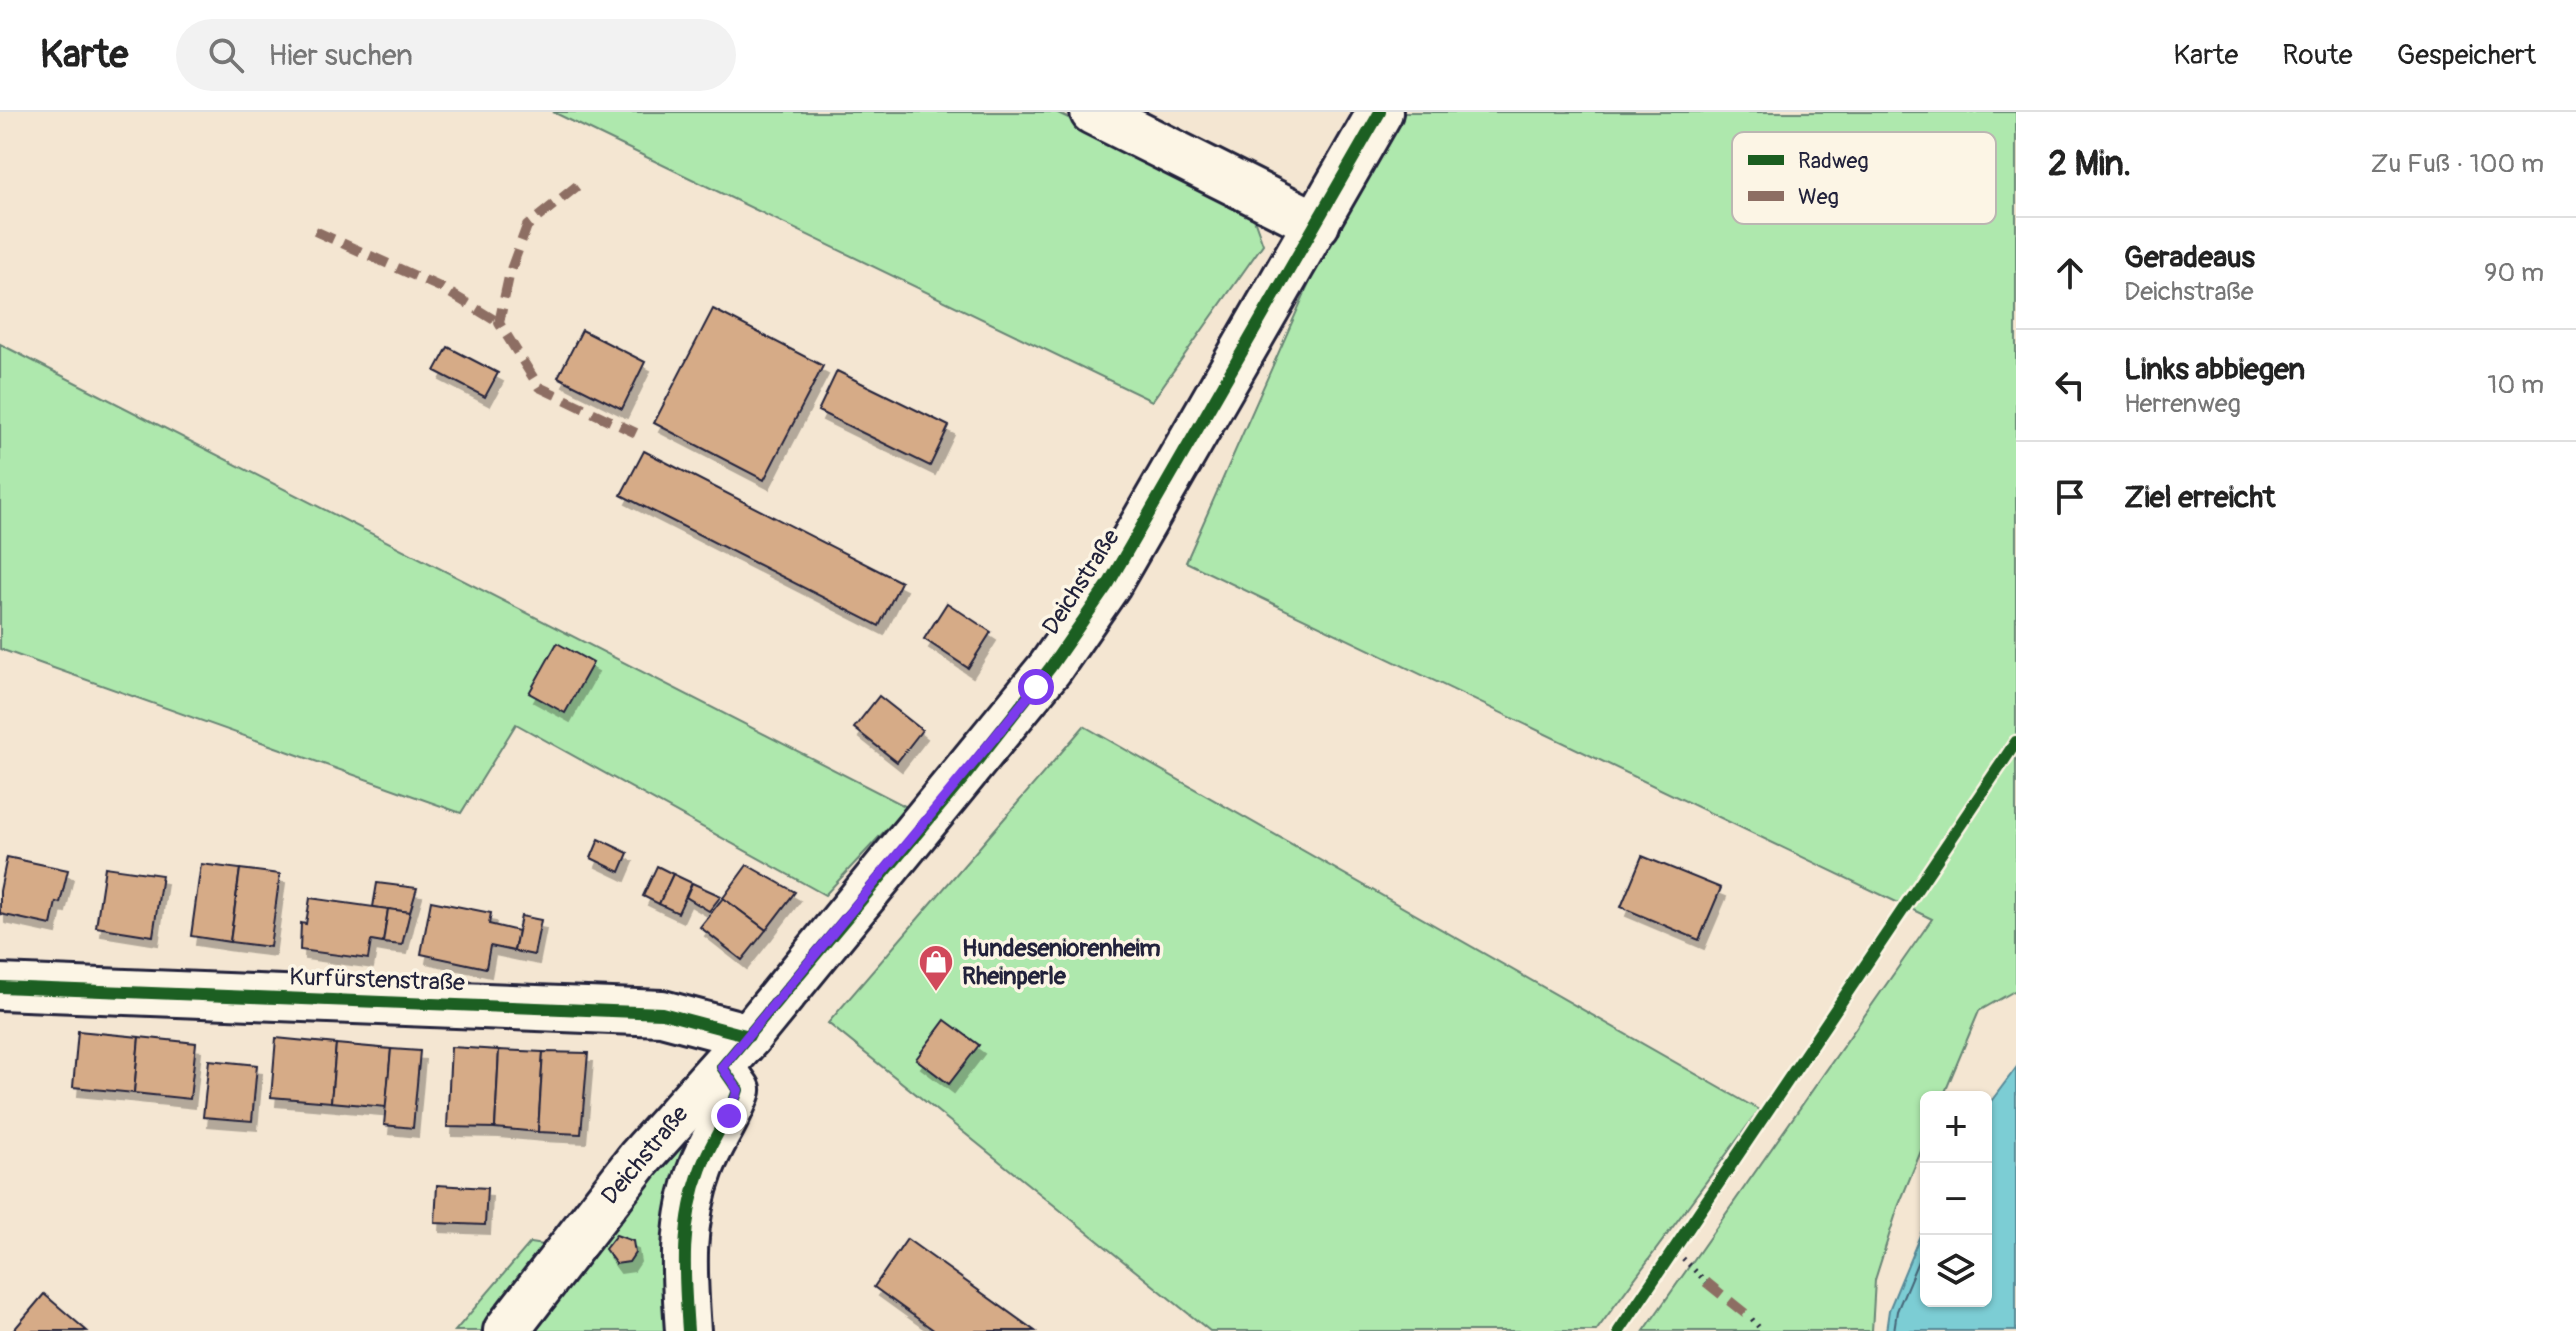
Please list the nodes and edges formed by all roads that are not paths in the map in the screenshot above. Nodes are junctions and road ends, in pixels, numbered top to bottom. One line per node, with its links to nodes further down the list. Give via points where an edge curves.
1 (1093, 112): 3 (street)
2 (1380, 112): 3 (street, Deichstraße)
3 (1317, 224): 5 (street, Deichstraße, via 1109,583 1059,656)
4 (0, 987): 5 (street, Kurfürstenstraße, via 662,1013)
5 (736, 1051): 6 (street, Deichstraße, via 639,1159); 7 (street, via 738,1090 688,1206 683,1253)
6 (506, 1331)
7 (688, 1331)

